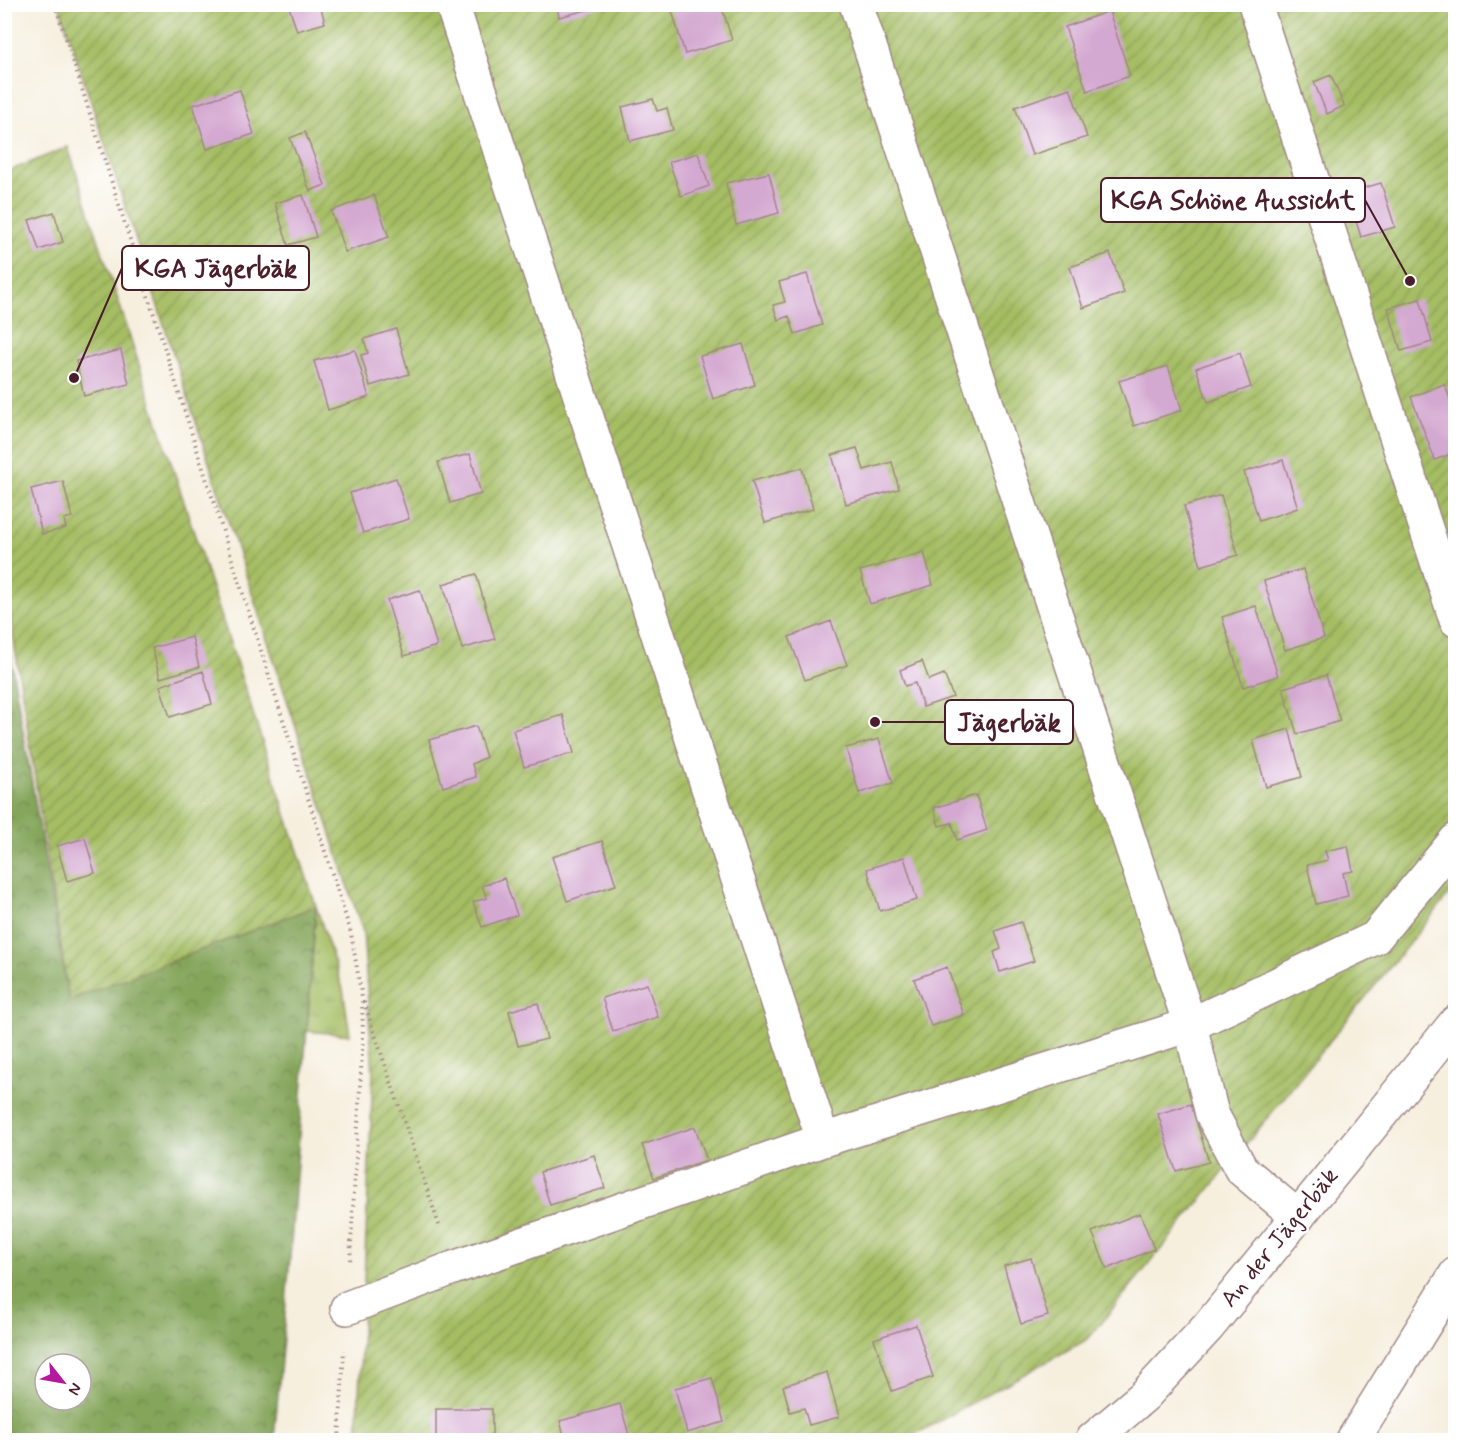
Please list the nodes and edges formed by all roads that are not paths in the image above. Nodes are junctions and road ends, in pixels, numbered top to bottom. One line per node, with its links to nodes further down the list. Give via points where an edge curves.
1 (452, 4): 8 (street)
2 (856, 4): 6 (street)
3 (1255, 4): 4 (street)
4 (1455, 620)
5 (1455, 840): 6 (street, via 1375,938)
6 (1190, 1025): 8 (street); 9 (street, via 1212,1114 1241,1169)
7 (1454, 1029): 9 (street, An der Jägerbäk)
8 (823, 1140): 11 (street)
9 (1298, 1217): 12 (street, An der Jägerbäk, via 1208,1327 1152,1387)
10 (1455, 1274): 13 (street)
11 (347, 1308)
12 (1092, 1440)
13 (1353, 1440)

